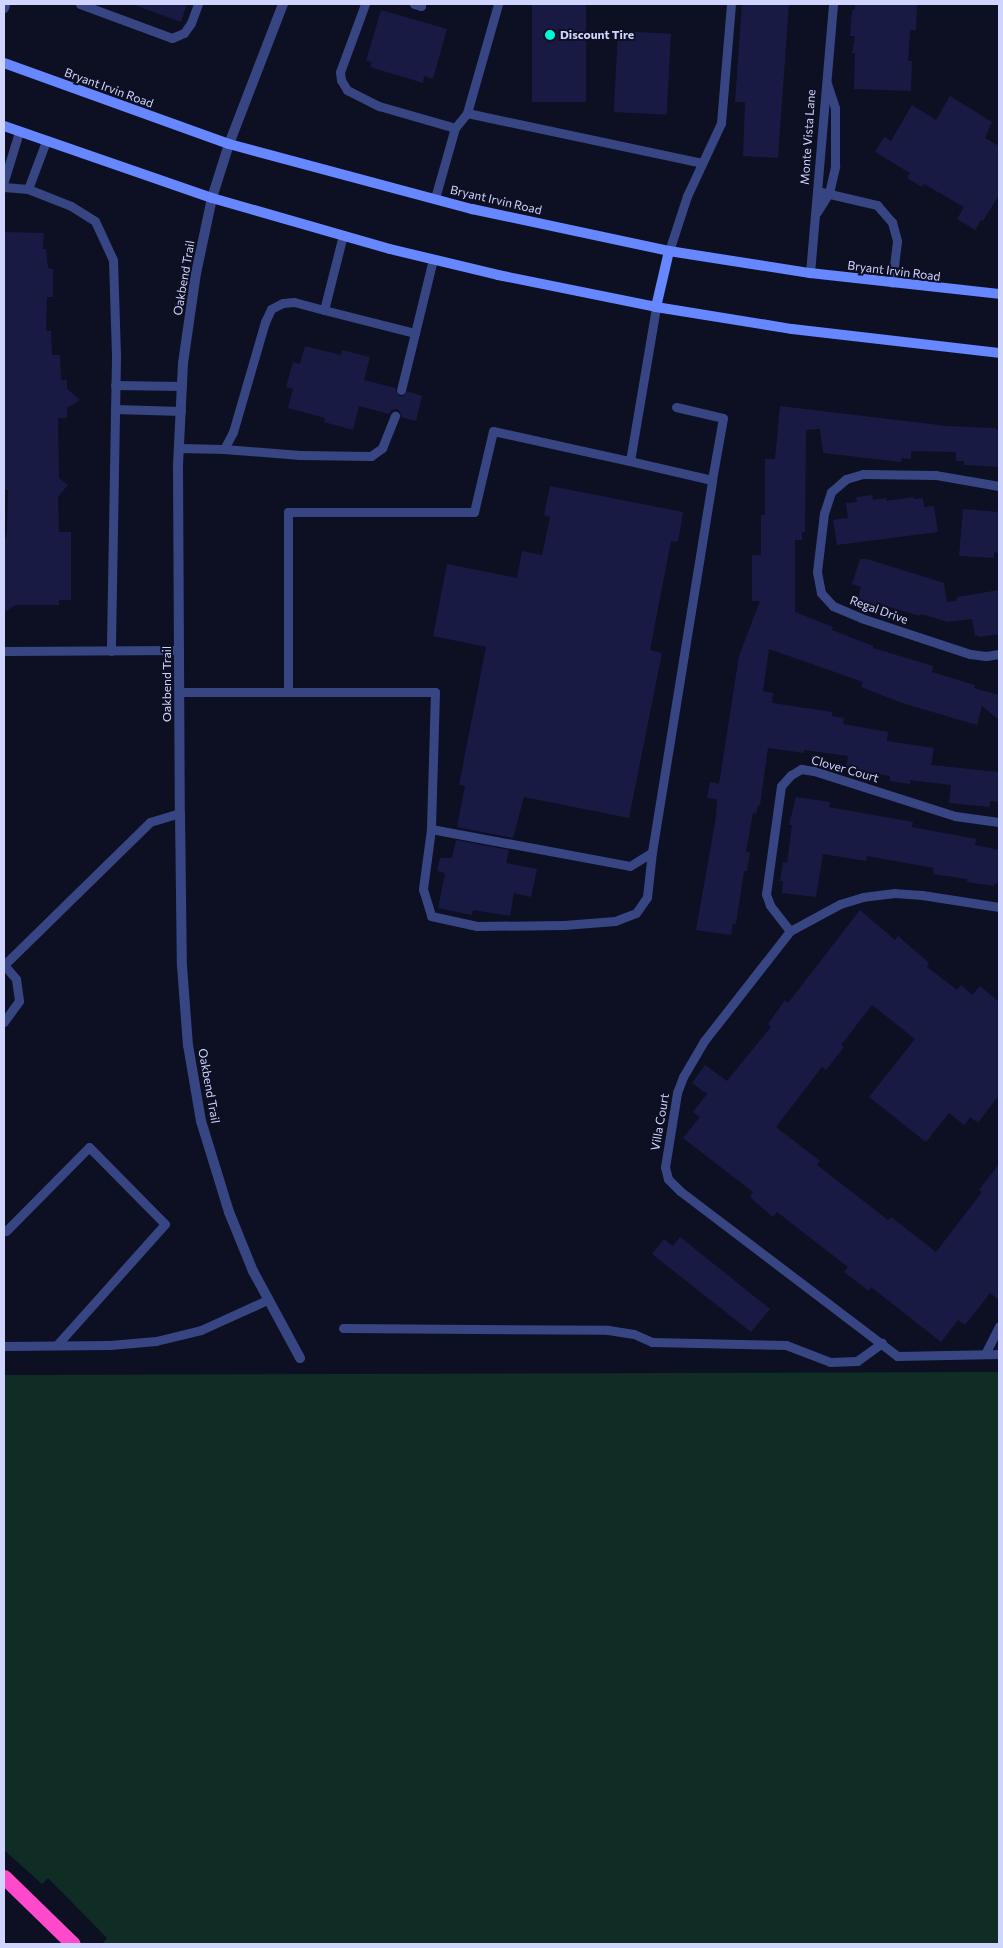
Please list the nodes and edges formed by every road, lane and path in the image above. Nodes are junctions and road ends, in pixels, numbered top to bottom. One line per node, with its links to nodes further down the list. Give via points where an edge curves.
1 (5, 4): 11 (lane)
2 (80, 4): 3 (lane, via 172,38 184,33)
3 (198, 4)
4 (284, 4): 19 (street, Oakbend Trail)
5 (365, 4): 16 (lane, via 340,72 347,90 379,106)
6 (414, 4): 7 (lane)
7 (421, 4)
8 (498, 4): 14 (lane)
9 (731, 4): 20 (lane, via 721,123)
10 (833, 4): 13 (lane, Monte Vista Lane)
11 (4, 8)
12 (4, 63): 19 (main road, Bryant Irvin Road)
13 (826, 78): 24 (lane, Monte Vista Lane); 25 (lane, via 835,108 835,166)
14 (467, 113): 16 (lane); 20 (lane)
15 (4, 126): 17 (main road)
16 (455, 128): 27 (lane)
17 (19, 132): 18 (main road); 21 (lane)
18 (46, 142): 23 (lane); 26 (main road)
19 (229, 144): 26 (street, Oakbend Trail); 27 (main road, Bryant Irvin Road)
20 (702, 164): 30 (lane, via 686,196)
21 (4, 181)
22 (4, 187): 23 (lane)
23 (28, 189): 39 (lane, via 71,206 95,221 113,260)
24 (817, 191): 25 (lane); 28 (lane, Monte Vista Lane)
25 (829, 193): 28 (lane); 33 (lane, via 877,205 892,222 897,241)
26 (212, 198): 29 (main road); 40 (street, Oakbend Trail, via 196,273)
27 (435, 198): 30 (main road, Bryant Irvin Road)
28 (815, 215): 32 (lane, Monte Vista Lane)
29 (343, 235): 31 (main road); 36 (lane)
30 (669, 251): 32 (main road, Bryant Irvin Road); 35 (main road)
31 (433, 259): 35 (main road); 37 (lane)
32 (810, 273): 33 (main road, Bryant Irvin Road)
33 (892, 283): 34 (main road, Bryant Irvin Road)
34 (999, 294)
35 (656, 307): 38 (main road, via 792,329); 48 (lane)
36 (324, 310): 37 (lane); 47 (lane, via 294,302 271,308 234,432)
37 (415, 333): 41 (lane)
38 (999, 353)
39 (115, 385): 40 (lane); 43 (lane)
40 (182, 386): 44 (street, Oakbend Trail)
41 (401, 390)
42 (676, 407): 49 (lane, via 723,418)
43 (115, 409): 44 (lane); 53 (lane)
44 (181, 411): 46 (street, Oakbend Trail)
45 (395, 415): 47 (lane, via 382,448 371,456)
46 (179, 448): 47 (lane); 51 (street, Oakbend Trail)
47 (224, 449)
48 (630, 461): 49 (lane); 56 (lane, via 494,431 474,512 288,512)
49 (712, 480): 60 (lane)
50 (999, 486): 54 (lane, Regal Drive, via 935,475 863,474 846,479 831,492 824,513 817,572 821,593 842,610 970,654)
51 (179, 650): 53 (lane); 55 (street, Oakbend Trail)
52 (4, 651): 53 (lane)
53 (111, 651)
54 (999, 654)
55 (179, 692): 56 (lane); 57 (street, Oakbend Trail)
56 (288, 692): 59 (lane, via 435,692)
57 (180, 812): 63 (lane, via 150,822); 66 (street, Oakbend Trail, via 182,966 188,1046 201,1122 229,1212)
58 (999, 822): 62 (lane, Clover Court, via 955,816 814,771 801,770 791,775 781,786 766,894 770,905)
59 (431, 829): 60 (lane, via 630,866); 60 (lane, via 423,888 431,916 477,926 615,921 636,912 646,897)
60 (652, 852)
61 (999, 907): 62 (lane, Villa Court, via 895,893 840,904)
62 (790, 931): 69 (lane, Villa Court, via 704,1041 683,1077 677,1093 665,1167 668,1179 680,1190)
63 (4, 965): 64 (lane, via 16,979 19,1001)
64 (4, 1022)
65 (4, 1231): 70 (lane, via 89,1148 165,1224)
66 (267, 1300): 70 (lane, via 223,1321 179,1336 133,1344); 74 (street, Oakbend Trail)
67 (999, 1326): 72 (lane)
68 (343, 1328): 69 (lane, via 608,1330 634,1334 652,1342 786,1344 830,1362 857,1361)
69 (882, 1343): 72 (lane, Villa Court, via 897,1356)
70 (57, 1345): 71 (lane)
71 (4, 1346)
72 (985, 1354): 73 (lane, Villa Court)
73 (999, 1354)
74 (300, 1358)
75 (4, 1877): 76 (highway)
76 (73, 1944)

